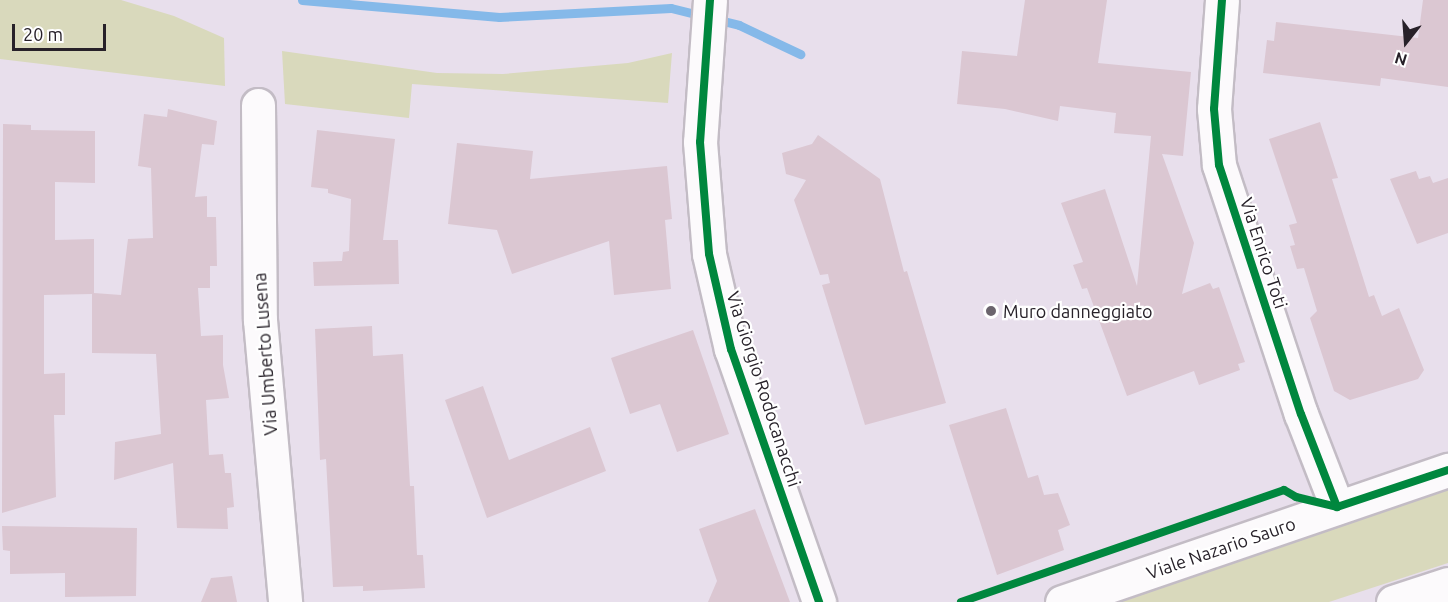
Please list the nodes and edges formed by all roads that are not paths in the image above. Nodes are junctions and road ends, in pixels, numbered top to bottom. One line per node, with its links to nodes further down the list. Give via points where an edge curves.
1 (710, 0): 8 (street, Via Giorgio Rodocanacchi, via 703,58 702,207 713,275 731,349)
2 (1222, 0): 5 (street, Via Enrico Toti, via 1214,109 1219,165 1301,414)
3 (258, 105): 7 (street, Via Umberto Lusena, via 260,320)
4 (1448, 470): 5 (street, Viale Nazario Sauro)
5 (1337, 507): 9 (street, Viale Nazario Sauro)
6 (1448, 584): 10 (street)
7 (285, 602)
8 (819, 602)
9 (1062, 602)
10 (1393, 602)

